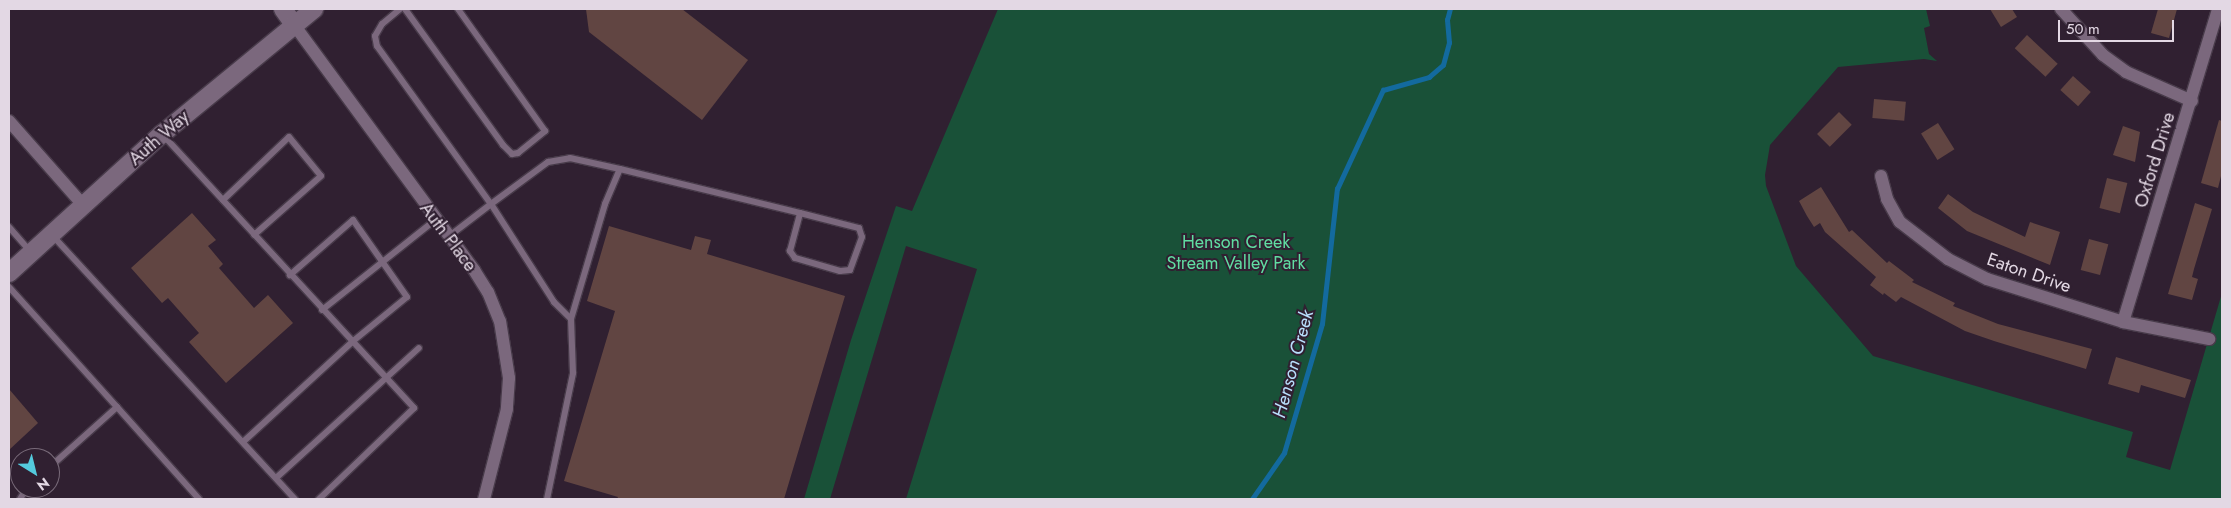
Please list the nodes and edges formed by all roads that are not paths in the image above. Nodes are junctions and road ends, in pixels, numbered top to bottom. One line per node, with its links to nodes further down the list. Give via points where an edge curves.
1 (283, 9): 8 (street, Auth Place)
2 (314, 9): 8 (street, Auth Way)
3 (400, 9): 15 (lane, via 382,24 375,36 377,46)
4 (405, 9): 5 (lane, via 503,145 512,154 518,153 545,131)
5 (458, 9)
6 (2061, 9): 9 (street, via 2103,55 2126,72)
7 (2218, 9): 9 (street, Oxford Drive)
8 (295, 26): 11 (street, Auth Way); 18 (street, Auth Place)
9 (2192, 101): 30 (street, Oxford Drive)
10 (9, 121): 16 (street)
11 (162, 134): 14 (lane); 16 (street, Auth Way)
12 (620, 169): 15 (lane, via 570,158 548,162); 17 (lane); 29 (lane, via 605,204)
13 (1881, 176): 30 (street, Eaton Drive, via 1887,200 1900,222 1948,259 1987,279)
14 (223, 200): 21 (lane); 21 (lane, via 289,137 321,176)
15 (491, 204): 22 (lane); 29 (lane, via 554,302)
16 (84, 205): 20 (street, Auth Way)
17 (800, 213): 17 (lane, via 859,228 862,237 850,270 840,271 795,258 790,251)
18 (435, 220): 22 (street, Auth Place); 24 (lane)
19 (9, 227): 23 (lane)
20 (52, 234): 23 (street, Auth Way); 36 (lane)
21 (254, 235): 26 (lane)
22 (448, 237): 42 (street, Auth Place, via 488,292 500,321 506,354 507,409)
23 (31, 252): 25 (street, Auth Way)
24 (383, 261): 26 (lane, via 353,220); 28 (lane); 32 (lane, via 407,297)
25 (9, 273)
26 (290, 274): 28 (lane)
27 (9, 287): 35 (lane)
28 (322, 310): 32 (lane)
29 (571, 319): 43 (lane, via 572,373)
30 (2123, 322): 31 (street, Eaton Drive)
31 (2209, 339)
32 (352, 342): 34 (lane); 36 (lane)
33 (419, 348): 34 (lane)
34 (386, 378): 38 (lane); 41 (lane, via 414,408)
35 (117, 407): 37 (lane); 39 (lane)
36 (243, 442): 38 (lane)
37 (60, 458)
38 (276, 478): 40 (lane)
39 (199, 499)
40 (295, 499)
41 (319, 499)
42 (484, 499)
43 (547, 499)

